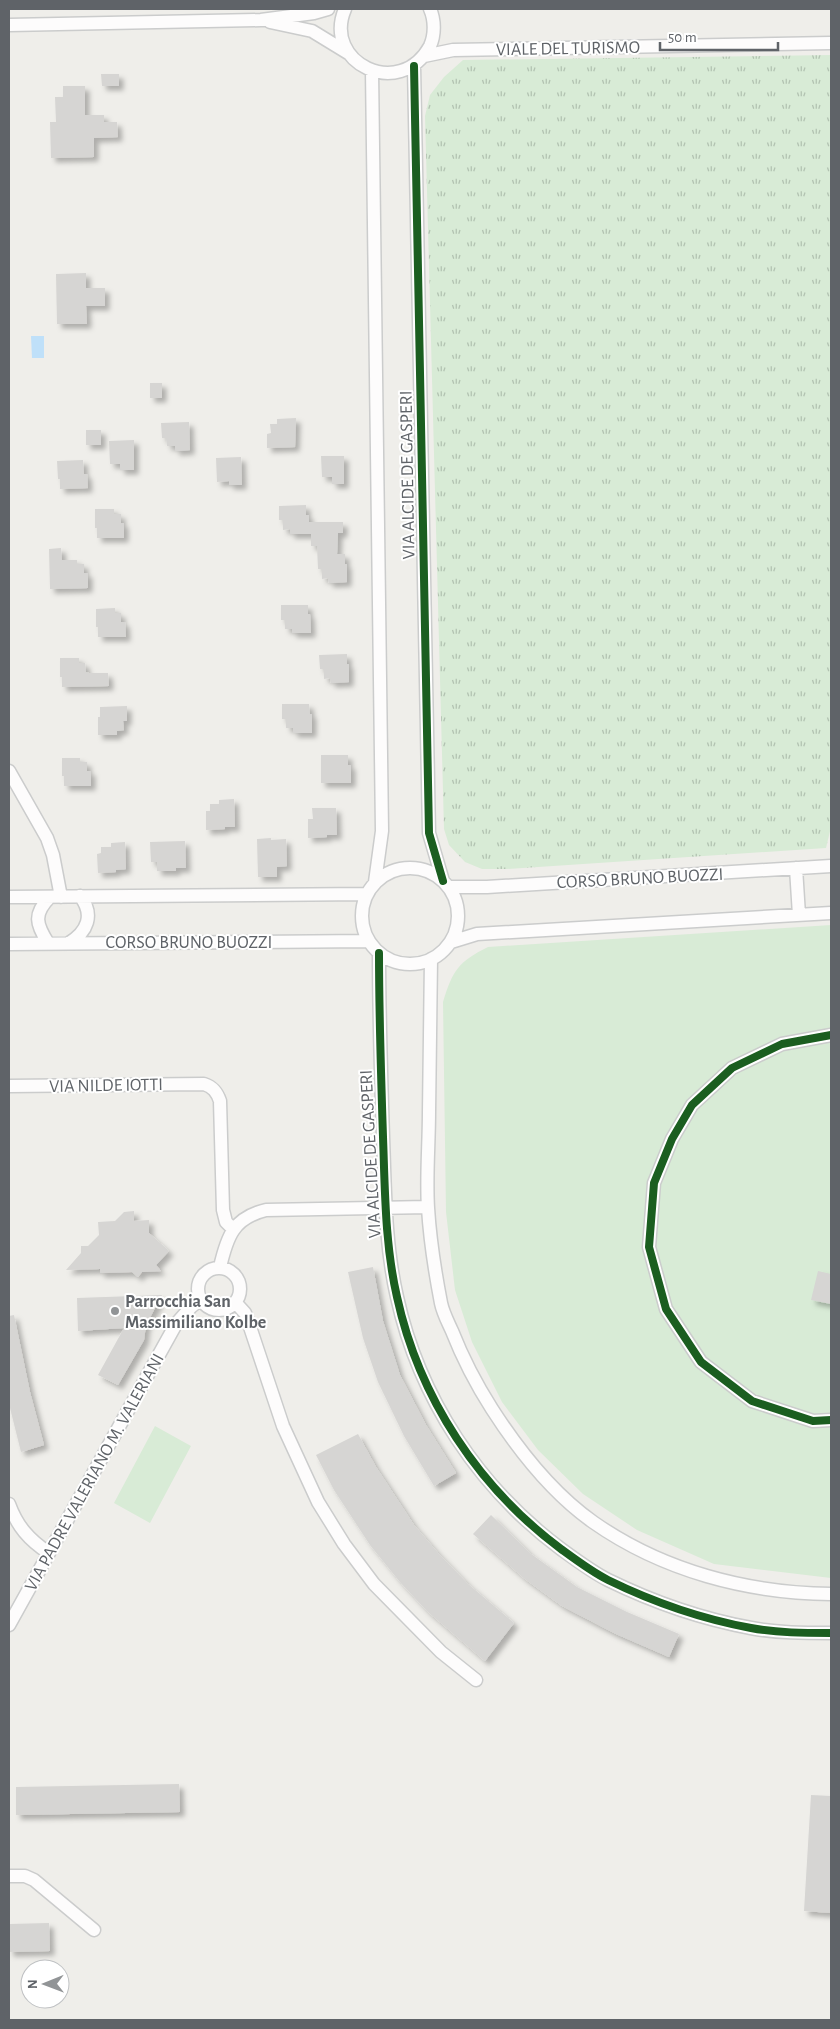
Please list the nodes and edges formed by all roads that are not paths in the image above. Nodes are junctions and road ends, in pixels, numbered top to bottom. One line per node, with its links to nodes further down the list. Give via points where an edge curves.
1 (328, 9): 4 (street)
2 (345, 9): 7 (street, via 341,28)
3 (430, 9): 8 (street, via 434,28 432,42)
4 (260, 20): 5 (street); 7 (street, via 312,31)
5 (9, 25)
6 (831, 43): 8 (street, VIALE DEL TURISMO, via 453,50)
7 (349, 54): 10 (street)
8 (424, 56): 9 (street)
9 (414, 66): 10 (street, via 386,74); 15 (street, VIA ALCIDE DE GASPERI, via 429,833)
10 (372, 71): 14 (street, VIA ALCIDE DE GASPERI, via 382,832)
11 (9, 771): 19 (street, via 47,838 53,855)
12 (831, 866): 13 (street, CORSO BRUNO BUOZZI)
13 (796, 868): 15 (street, CORSO BRUNO BUOZZI, via 487,887); 21 (street)
14 (375, 882): 15 (street, via 401,868 416,868 431,872); 16 (street)
15 (446, 884): 23 (street, via 458,914)
16 (367, 894): 17 (street); 22 (street, via 362,926)
17 (80, 896): 19 (street); 25 (street, via 85,903 86,927 81,936)
18 (9, 897): 19 (street)
19 (55, 897): 24 (street, via 44,903 38,915 39,929)
20 (831, 913): 21 (street)
21 (798, 915): 23 (street, via 477,934)
22 (368, 941): 25 (street, CORSO BRUNO BUOZZI); 27 (street)
23 (451, 942): 28 (street)
24 (48, 943): 25 (street, CORSO BRUNO BUOZZI); 26 (street, CORSO BRUNO BUOZZI)
25 (69, 943)
26 (9, 944)
27 (379, 953): 28 (street, via 404,964 418,964); 32 (street, VIA ALCIDE DE GASPERI)
28 (431, 959): 31 (street)
29 (831, 1035): 37 (street, via 782,1044 732,1068 692,1105 672,1139 654,1183 649,1247 666,1309 701,1362 752,1401 813,1420)
30 (9, 1086): 33 (street, VIA NILDE IOTTI, via 211,1086 220,1101 223,1210 226,1222)
31 (428, 1207): 32 (street); 40 (street, via 441,1306 461,1353 480,1391 505,1429 534,1467 566,1500 593,1522 634,1546 708,1578 785,1592)
32 (385, 1208): 33 (street, via 266,1210 254,1213); 42 (street, VIA ALCIDE DE GASPERI, via 397,1297 426,1385 471,1461 534,1529 606,1579 704,1617 752,1628)
33 (233, 1228): 34 (street)
34 (220, 1267): 35 (street, via 202,1276 198,1289); 36 (street, via 237,1278 240,1291)
35 (201, 1299): 36 (street, via 214,1309 228,1308); 39 (street, VIA PADRE VALERIANO M. VALERIANI, via 176,1324)
36 (235, 1302): 43 (street, via 245,1313 283,1426 318,1502 344,1544 374,1584 441,1652)
37 (831, 1420)
38 (9, 1504): 39 (street, via 24,1534)
39 (49, 1553): 41 (street, VIA PADRE VALERIANO M. VALERIANI)
40 (831, 1594)
41 (9, 1625)
42 (831, 1633)
43 (476, 1680)
44 (9, 1876): 45 (street, via 25,1876 34,1880)
45 (94, 1930)

